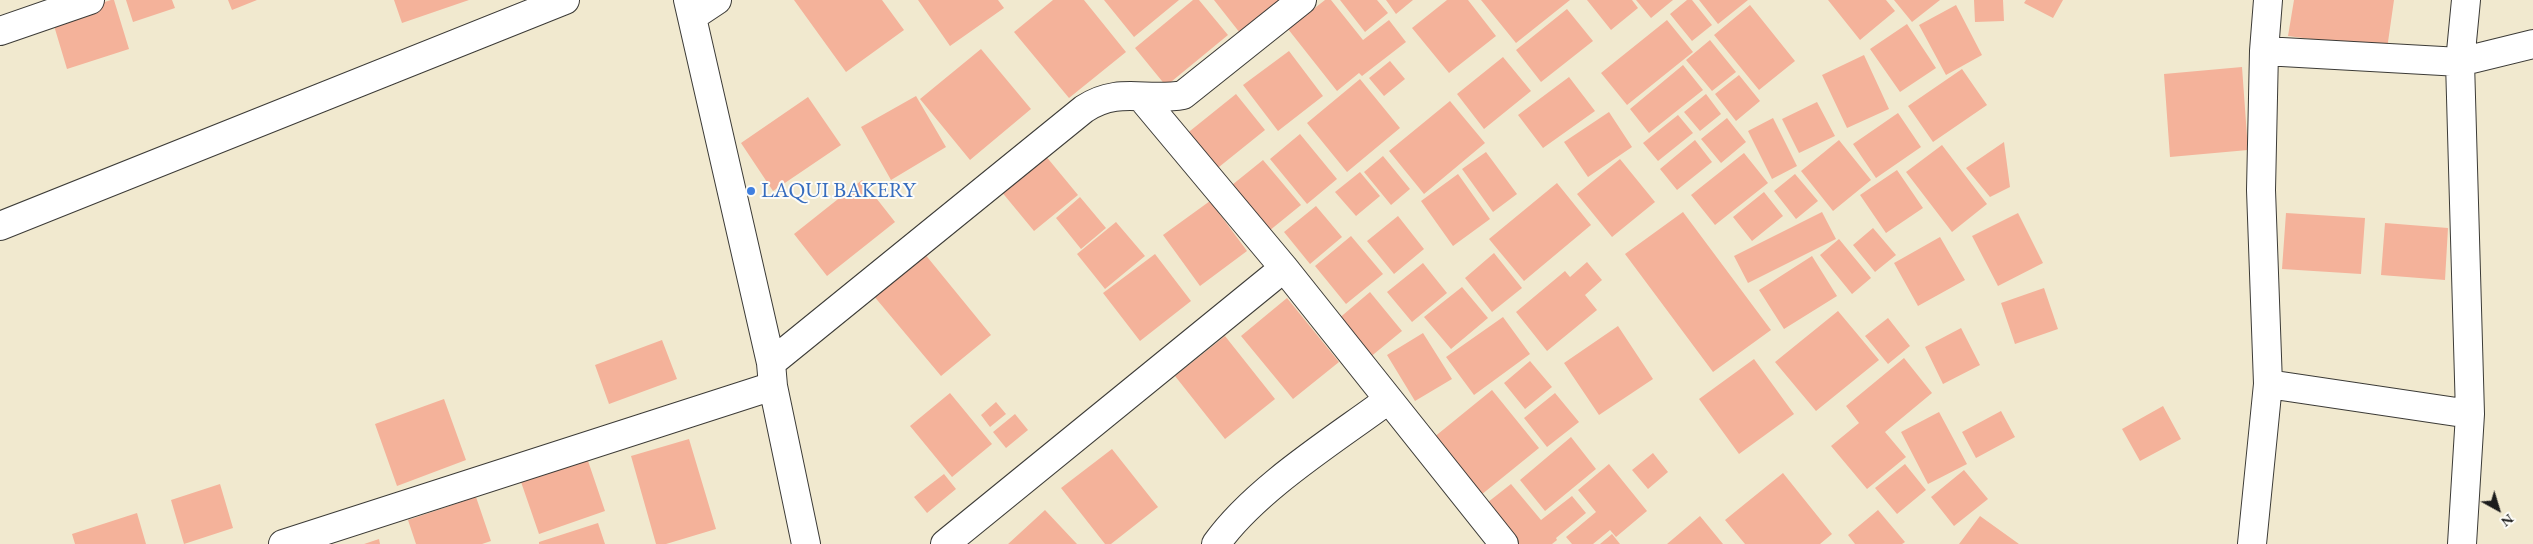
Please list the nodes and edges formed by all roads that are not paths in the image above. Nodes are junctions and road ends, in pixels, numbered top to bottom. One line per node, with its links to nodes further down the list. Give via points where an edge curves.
1 (90, 0): 8 (street)
2 (565, 0): 13 (street)
3 (717, 0): 7 (street)
4 (1302, 0): 12 (street, via 1182,95)
5 (2268, 0): 10 (street)
6 (2466, 0): 11 (street)
7 (690, 8): 15 (street)
8 (0, 31)
9 (2533, 44): 11 (street)
10 (2264, 51): 11 (street); 16 (street, via 2261,190)
11 (2460, 62): 18 (street)
12 (1140, 97): 14 (street); 15 (street, via 1115,95 1084,109)
13 (0, 226)
14 (1284, 268): 17 (street); 21 (street)
15 (772, 374): 19 (street); 20 (street)
16 (2268, 384): 18 (street); 24 (street)
17 (1388, 400): 22 (street, via 1268,489 1229,525); 23 (street)
18 (2470, 414): 25 (street)
19 (283, 544)
20 (805, 544)
21 (945, 544)
22 (1216, 544)
23 (1504, 544)
24 (2252, 544)
25 (2462, 544)

